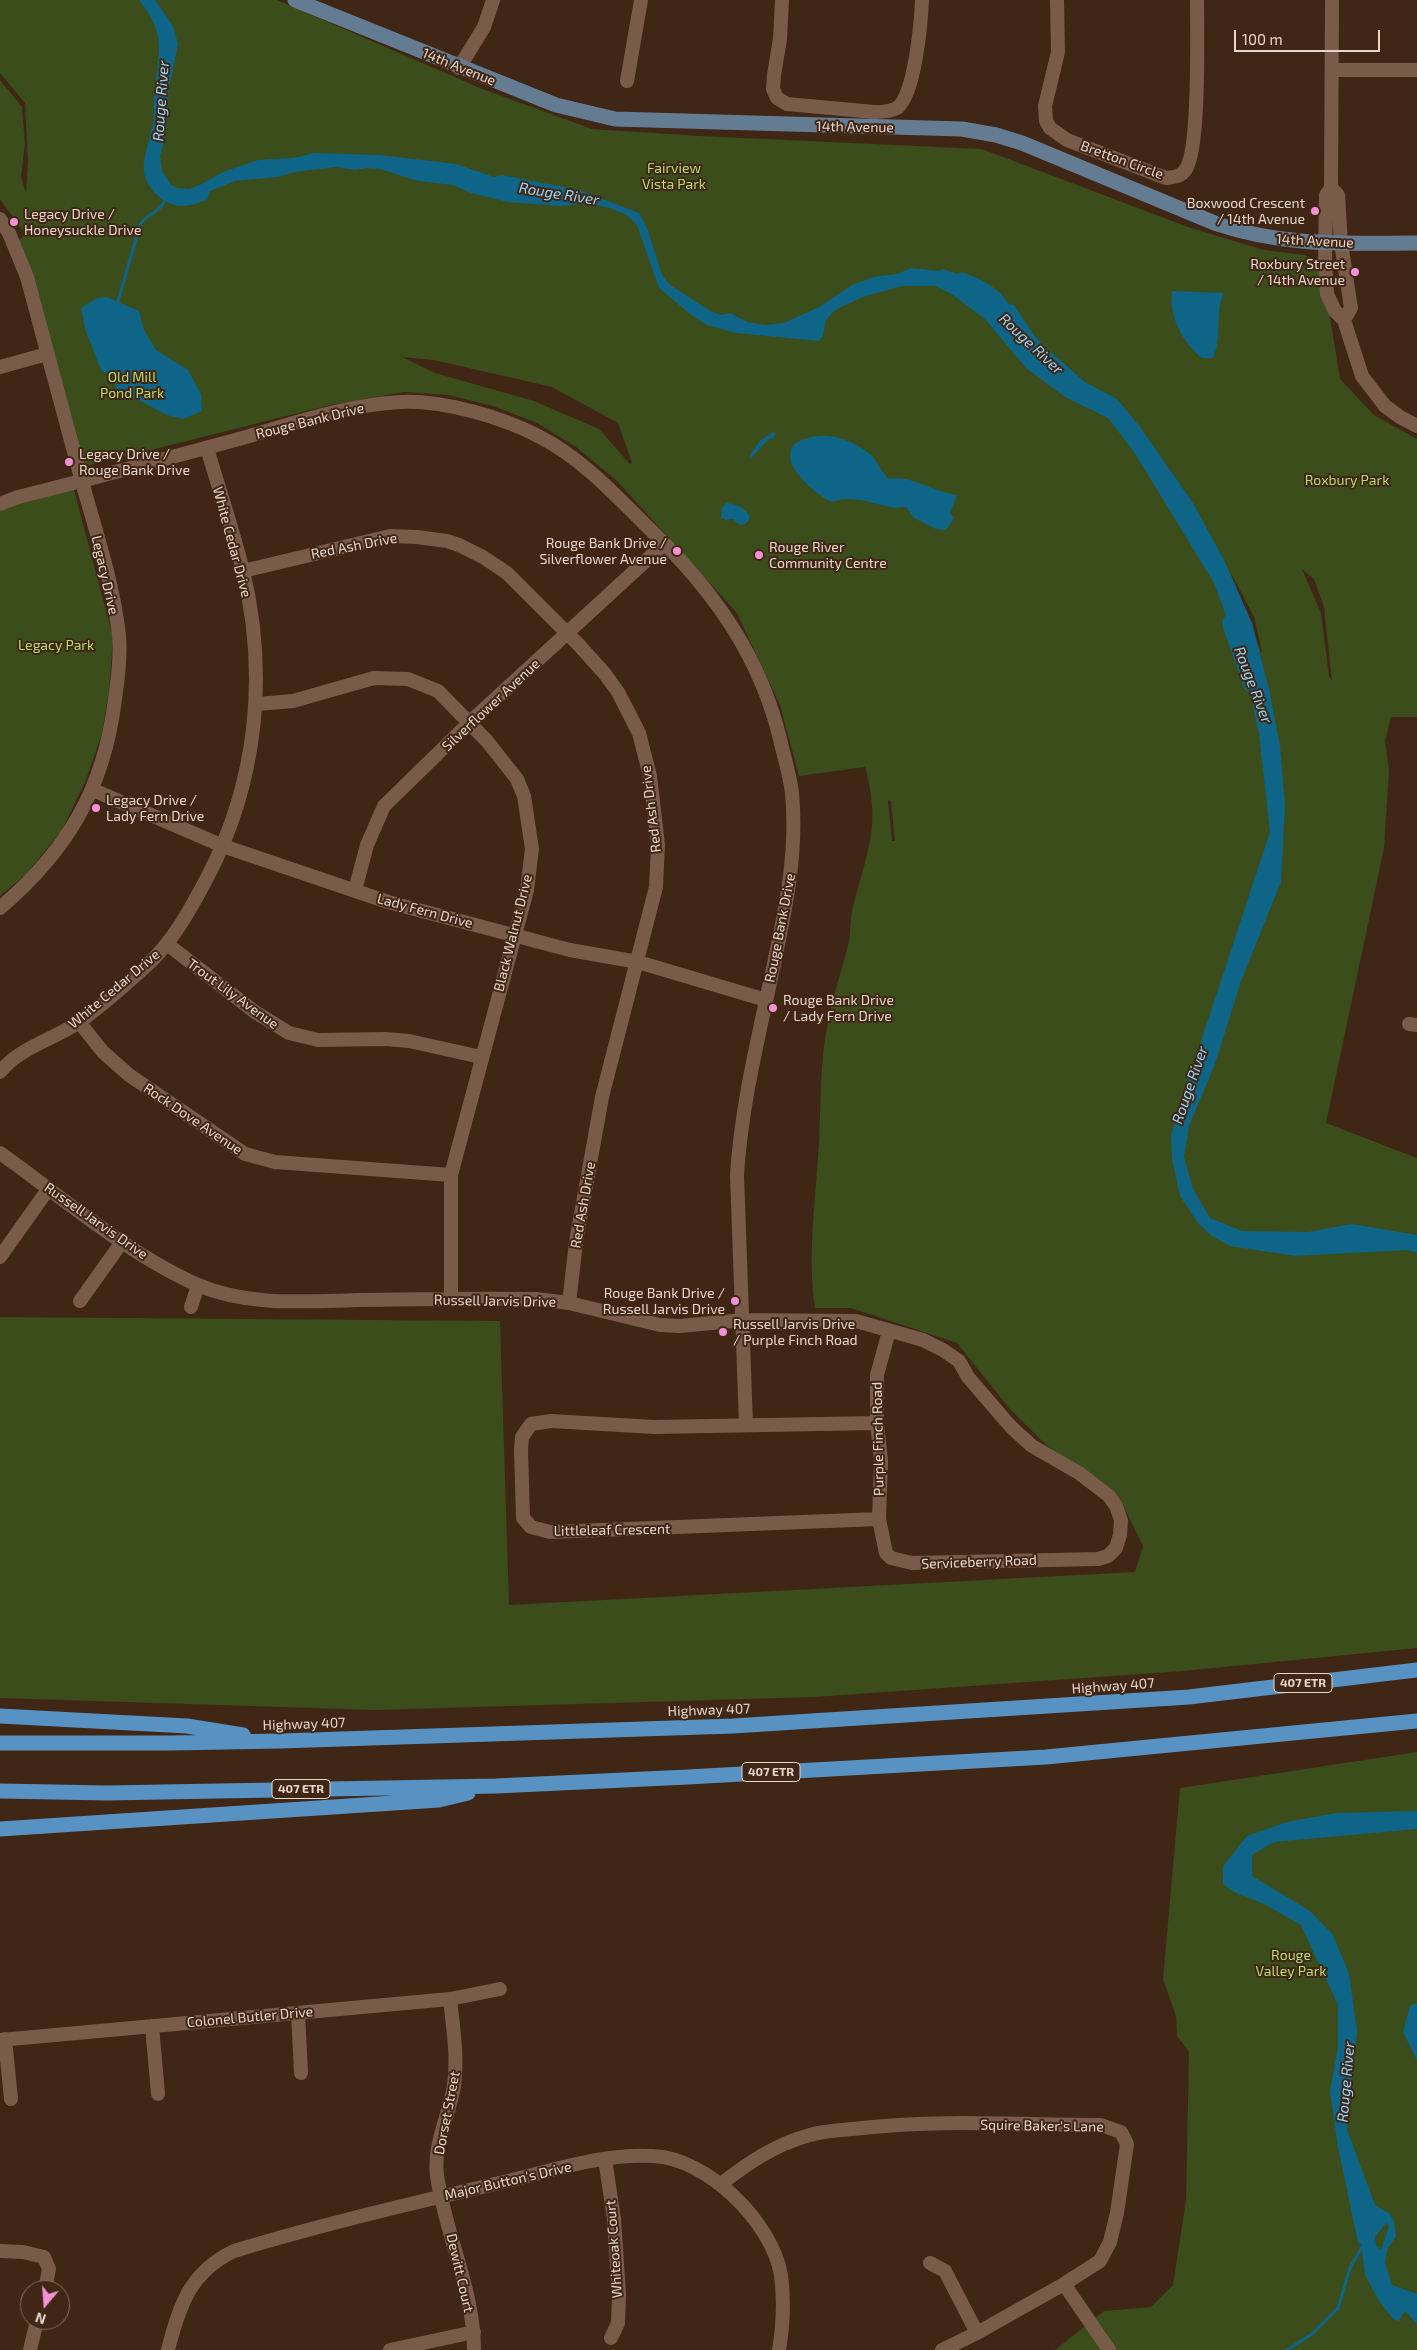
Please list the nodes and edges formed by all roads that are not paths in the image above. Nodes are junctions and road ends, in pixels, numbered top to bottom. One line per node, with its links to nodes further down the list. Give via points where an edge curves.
1 (295, 0): 9 (main road, 14th Avenue)
2 (493, 0): 9 (street, via 484,27)
3 (641, 0): 12 (street)
4 (782, 0): 5 (street, via 774,75 776,98 787,104 886,112 904,99 919,45)
5 (922, 0)
6 (1057, 0): 7 (street, Bretton Circle, via 1058,52 1045,106 1050,128 1067,140 1166,178 1177,177 1186,169 1192,147)
7 (1197, 0)
8 (1332, 0): 10 (street)
9 (459, 68): 17 (main road, 14th Avenue, via 556,105 615,119 962,129 996,135 1217,224 1264,238)
10 (1333, 70): 11 (street); 13 (street)
11 (1417, 70)
12 (627, 81)
13 (1331, 188): 15 (street, via 1338,195); 17 (street, via 1326,196)
14 (0, 219): 19 (street, Legacy Drive, via 28,277)
15 (1341, 243): 16 (main road, 14th Avenue); 17 (main road, 14th Avenue); 18 (street, via 1351,308)
16 (1417, 243)
17 (1325, 244): 18 (street, via 1327,294 1335,311)
18 (1344, 320): 21 (street, via 1362,376 1385,406)
19 (47, 354): 20 (street); 23 (street, Legacy Drive)
20 (0, 367)
21 (1417, 426)
22 (207, 448): 23 (street, Rouge Bank Drive); 25 (street, Rouge Bank Drive, via 373,405 404,402 468,410 505,420 561,449 586,468); 26 (street, White Cedar Drive)
23 (81, 480): 24 (street, Rouge Bank Drive); 30 (street, Legacy Drive, via 104,563 119,637 113,716)
24 (0, 504)
25 (664, 544): 27 (street, Silverflower Avenue); 37 (street, Rouge Bank Drive, via 688,567 742,641 776,718 784,753 792,792 793,857 790,892)
26 (243, 571): 27 (street, Red Ash Drive, via 390,536 447,541 483,557 507,573); 28 (street, White Cedar Drive, via 257,659)
27 (568, 634): 29 (street, Silverflower Avenue); 36 (street, Red Ash Drive, via 618,692 639,734 650,776 658,845 656,886)
28 (257, 704): 29 (street, Black Walnut Drive, via 293,701 374,678 408,679 438,691); 31 (street, White Cedar Drive, via 237,809)
29 (468, 724): 32 (street, Silverflower Avenue, via 384,806 367,845); 34 (street, Black Walnut Drive, via 506,763 524,796 532,850 527,890)
30 (94, 790): 31 (street, Lady Fern Drive); 33 (street, Legacy Drive, via 49,861)
31 (223, 846): 32 (street, Lady Fern Drive); 35 (street, White Cedar Drive, via 194,902)
32 (355, 890): 34 (street, Lady Fern Drive, via 388,902)
33 (0, 908)
34 (514, 935): 36 (street, Lady Fern Drive, via 570,950); 39 (street, Black Walnut Drive)
35 (167, 944): 38 (street, White Cedar Drive); 39 (street, Trout Lily Avenue, via 261,1016 289,1033 318,1040 409,1041)
36 (638, 962): 37 (street, Lady Fern Drive); 49 (street, Red Ash Drive, via 595,1130)
37 (766, 1000): 51 (street, Rouge Bank Drive, via 738,1154)
38 (79, 1022): 40 (street, White Cedar Drive, via 20,1054); 42 (street, Rock Dove Avenue, via 103,1052 129,1075 246,1154 276,1162)
39 (481, 1057): 42 (street, Black Walnut Drive)
40 (0, 1072)
41 (0, 1153): 43 (street, Russell Jarvis Drive)
42 (451, 1175): 47 (street, Black Walnut Drive)
43 (49, 1188): 44 (street, Russell Jarvis Drive); 45 (street)
44 (122, 1242): 46 (street, Russell Jarvis Drive); 48 (street)
45 (0, 1257)
46 (198, 1285): 47 (street, Russell Jarvis Drive, via 225,1294 280,1301); 50 (street)
47 (451, 1299): 49 (street, Russell Jarvis Drive, via 536,1299)
48 (80, 1301)
49 (569, 1303): 51 (street, Russell Jarvis Drive, via 660,1325)
50 (191, 1307)
51 (744, 1320): 52 (street, Russell Jarvis Drive, via 856,1321); 54 (street)
52 (889, 1331): 53 (street, Purple Finch Road, via 877,1375); 56 (street, Russell Jarvis Drive, via 923,1340 959,1361 968,1377 1032,1446 1079,1473 1109,1496 1121,1520 1116,1548)
53 (877, 1423): 54 (street, Littleleaf Crescent); 55 (street, Purple Finch Road, via 881,1461)
54 (746, 1425): 55 (street, Littleleaf Crescent, via 654,1427 551,1420 531,1424 522,1437 520,1450 523,1518 531,1527 550,1532)
55 (879, 1520): 56 (street, Serviceberry Road, via 886,1553 891,1558 912,1564 1098,1559)
56 (1108, 1556)
57 (1417, 1670): 60 (highway, Highway 407 / 407 ETR, via 1189,1697 733,1726)
58 (0, 1716): 60 (highway, via 187,1726)
59 (1417, 1721): 62 (highway, 407 ETR, via 1046,1757)
60 (281, 1741): 61 (highway, Highway 407 / 407 ETR)
61 (0, 1742)
62 (496, 1786): 63 (highway, 407 ETR, via 107,1793); 64 (highway, via 439,1800)
63 (0, 1791)
64 (0, 1829)
65 (500, 1989): 66 (street, Colonel Butler Drive)
66 (450, 1999): 67 (street, Colonel Butler Drive); 75 (street, Dorset Street, via 456,2066 437,2158)
67 (298, 2013): 68 (street, Colonel Butler Drive); 70 (street)
68 (152, 2026): 69 (street, Colonel Butler Drive); 71 (street)
69 (3, 2040): 72 (street)
70 (300, 2073)
71 (158, 2094)
72 (11, 2099)
73 (605, 2159): 74 (street, Major Button's Drive, via 654,2156 690,2166); 75 (street, Major Button's Drive); 83 (street, Whiteoak Court, via 614,2219 619,2294 618,2323)
74 (721, 2184): 79 (street, Squire Baker's Lane, via 750,2161 811,2134 897,2124 1101,2125 1114,2128 1121,2132 1127,2144 1110,2242 1100,2261); 88 (street, Major Button's Drive, via 743,2204 773,2251 781,2274)
75 (442, 2196): 81 (street, Dewitt Court); 85 (street, Major Button's Drive, via 253,2245 217,2259 189,2290 177,2315)
76 (0, 2251): 78 (street, via 23,2252 44,2258 49,2269)
77 (930, 2263): 82 (street, via 945,2271)
78 (47, 2280)
79 (1064, 2284): 82 (street, Squire Baker's Lane); 90 (street)
80 (35, 2330): 84 (street)
81 (474, 2332): 86 (street); 87 (street, Dewitt Court)
82 (977, 2333): 89 (street, Squire Baker's Lane)
83 (611, 2338)
84 (30, 2350)
85 (168, 2350)
86 (390, 2350)
87 (474, 2350)
88 (779, 2350)
89 (942, 2350)
90 (1110, 2350)

